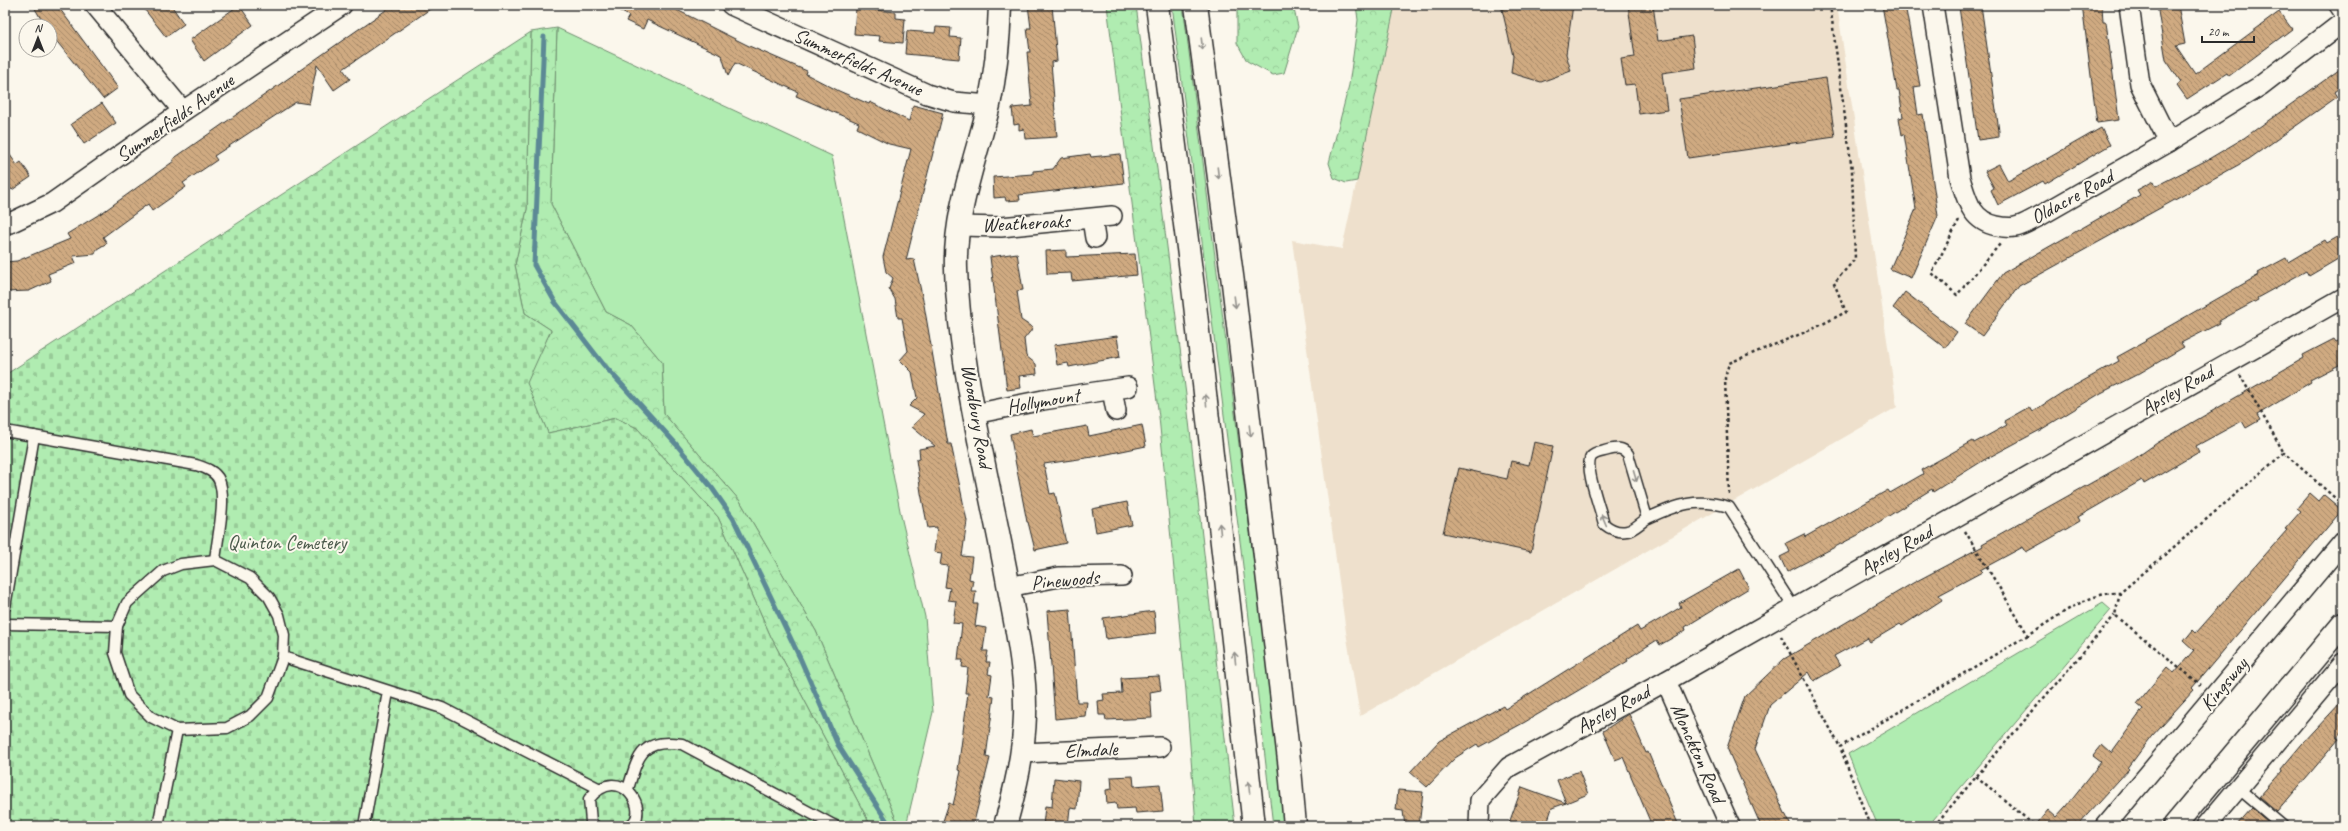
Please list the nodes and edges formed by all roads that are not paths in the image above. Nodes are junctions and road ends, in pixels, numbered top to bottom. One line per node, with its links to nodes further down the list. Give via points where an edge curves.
1 (95, 5): 13 (street)
2 (341, 5): 13 (street, Summerfields Avenue)
3 (731, 5): 12 (street, Summerfields Avenue, via 926,94 954,102)
4 (1000, 5): 12 (main road, Woodbury Road, via 996,68)
5 (1158, 5): 51 (main road, one-way to 5, via 1193,287)
6 (1196, 5): 52 (main road, one-way to 52, via 1233,283)
7 (1933, 5): 14 (street, Oldacre Road, via 1960,178 1974,214 1989,224 2015,227 2038,217)
8 (2129, 5): 14 (street, via 2140,84)
9 (2338, 5): 10 (street)
10 (2343, 11)
11 (2343, 22): 14 (street, Oldacre Road, via 2260,86)
12 (989, 105): 18 (main road, Woodbury Road, via 964,195)
13 (183, 111): 17 (street, Summerfields Avenue, via 52,203 10,224)
14 (2170, 142)
15 (1112, 216): 16 (street, Weatheroaks)
16 (1092, 219): 18 (street, Weatheroaks, via 1001,227); 19 (street, Weatheroaks)
17 (5, 222)
18 (960, 226): 22 (main road, Woodbury Road, via 956,266 960,321)
19 (1094, 238)
20 (2343, 298): 31 (street, Apsley Road)
21 (1116, 411): 22 (street, Hollymount, via 1120,388)
22 (974, 414): 29 (main road, Woodbury Road)
23 (5, 431): 24 (lane)
24 (34, 436): 27 (lane, via 196,465 211,471 219,480 222,494); 30 (lane)
25 (1647, 518): 25 (lane, one-way to 25, via 1627,531 1611,530 1604,524 1589,468 1590,458 1595,453 1624,449 1628,454); 31 (lane, via 1683,504 1709,501 1729,507)
26 (2343, 542): 55 (street, Kingsway)
27 (215, 560): 34 (lane, via 181,564 163,571 127,603); 35 (lane, via 250,578 269,597 279,615 284,635)
28 (1122, 576): 29 (street, Pinewoods, via 1059,577)
29 (1008, 587): 41 (main road, Woodbury Road, via 1025,684)
30 (5, 607)
31 (1794, 608): 37 (street, Apsley Road)
32 (5, 624): 34 (lane)
33 (2343, 624): 56 (main road)
34 (117, 626): 39 (lane, via 115,653 129,695 151,717)
35 (283, 657): 38 (lane); 39 (lane, via 268,698 250,716 227,728)
36 (2343, 662): 43 (street)
37 (1666, 681): 53 (street, Apsley Road, via 1509,767 1480,800); 54 (street, Monckton Road)
38 (388, 692): 42 (lane, via 442,708); 46 (lane)
39 (177, 730): 45 (lane)
40 (1160, 747): 41 (street, Elmdale)
41 (1022, 753): 50 (main road, Woodbury Road, via 1015,792)
42 (598, 788): 44 (lane, via 617,784); 47 (lane, via 590,799 591,822)
43 (2238, 788): 57 (street); 58 (lane)
44 (628, 789): 48 (lane, via 636,801 636,816); 49 (lane, via 638,758 649,747 666,742 682,744)
45 (158, 826)
46 (364, 826)
47 (595, 826)
48 (629, 826)
49 (835, 826)
50 (1005, 826)
51 (1254, 826)
52 (1295, 826)
53 (1479, 826)
54 (1730, 826)
55 (2105, 826)
56 (2174, 826)
57 (2206, 826)
58 (2283, 826)

